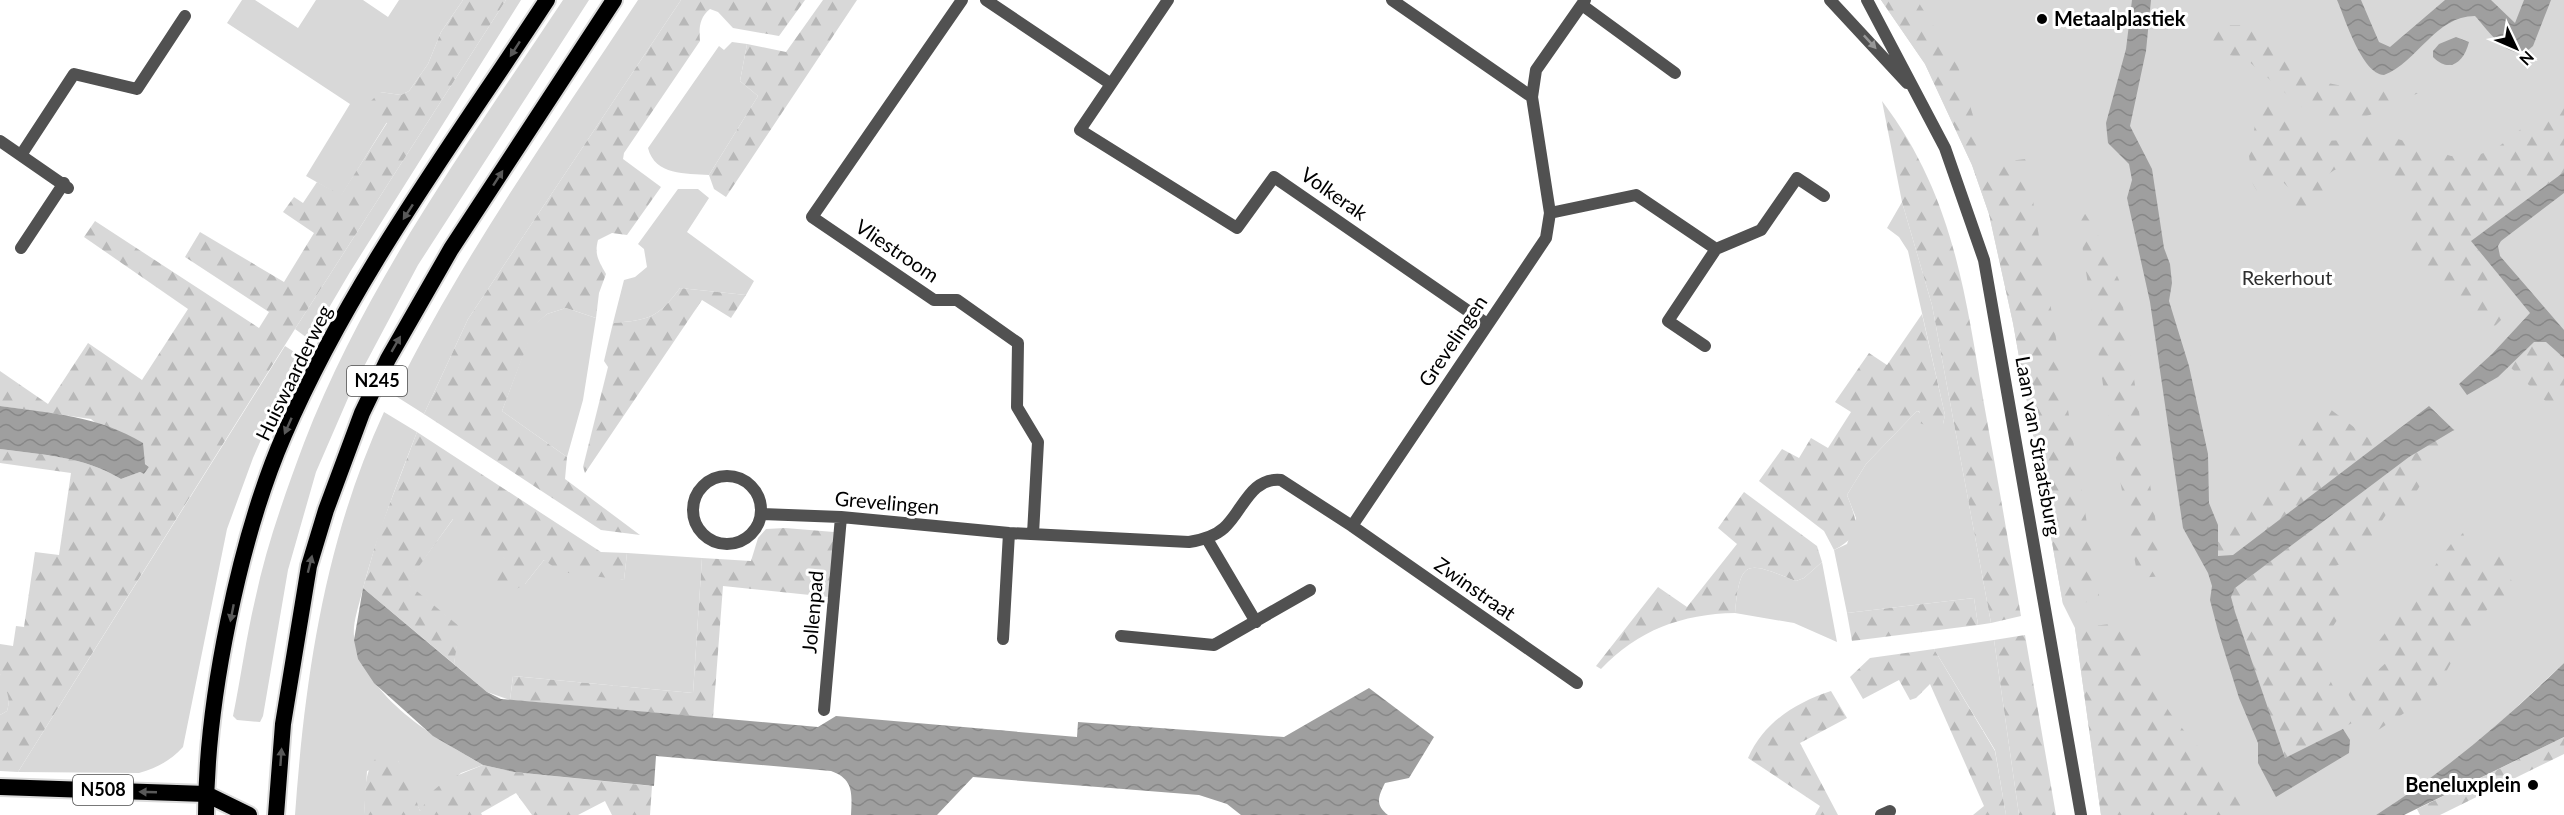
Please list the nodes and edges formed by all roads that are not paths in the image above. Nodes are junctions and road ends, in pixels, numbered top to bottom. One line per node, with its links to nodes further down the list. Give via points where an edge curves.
1 (547, 0): 36 (highway, Huiswaarderweg / N245, one-way to 36, via 366,280 284,435 259,506 234,605)
2 (614, 0): 39 (highway, N245, one-way to 2, via 283,724 309,566 362,413 451,249)
3 (962, 0): 27 (street, Vliestroom, via 812,217 934,300 957,300 1018,344 1017,407 1038,442)
4 (986, 0): 12 (street)
5 (1168, 0): 12 (street)
6 (1392, 0): 14 (street)
7 (1830, 0): 13 (street, Laan van Straatsburg, one-way to 13)
8 (1867, 0): 13 (street, Laan van Straatsburg)
9 (1583, 3): 11 (street); 14 (street, Grevelingen, via 1536,69)
10 (185, 16): 16 (street, via 137,88 74,74)
11 (1675, 73)
12 (1111, 84): 21 (street, Volkerak, via 1080,130 1237,228 1274,177)
13 (1918, 95): 40 (street, Laan van Straatsburg, via 1955,171 1988,278)
14 (1532, 97): 18 (street, Grevelingen)
15 (0, 141): 16 (street)
16 (21, 155): 19 (street, via 66,186)
17 (1824, 196): 20 (street, via 1797,178 1761,230)
18 (1550, 213): 20 (street, via 1636,195); 21 (street, Grevelingen, via 1549,230 1542,246)
19 (21, 248)
20 (1716, 249): 22 (street, via 1668,321)
21 (1487, 324): 25 (street, Grevelingen)
22 (1705, 346)
23 (760, 514): 23 (street, via 752,533 725,544 715,542 699,529 693,509 701,489 709,482 729,477 749,485 760,504); 24 (street, Grevelingen)
24 (841, 517): 26 (street, Grevelingen); 34 (street, Jollenpad)
25 (1352, 526): 28 (street, via 1281,480 1272,479 1256,487 1224,528); 33 (street, Zwinstraat)
26 (1009, 533): 27 (street, Grevelingen); 32 (street)
27 (1033, 534): 28 (street, Grevelingen, via 1190,542)
28 (1207, 539): 30 (street)
29 (1310, 591): 30 (street)
30 (1256, 622): 31 (street, via 1214,645)
31 (1120, 636)
32 (1003, 639)
33 (1577, 683)
34 (824, 710)
35 (0, 787): 36 (highway, N508, one-way to 35)
36 (206, 794): 37 (highway, Huiswaarderweg / N245); 38 (highway, N508)
37 (206, 815)
38 (249, 815)
39 (276, 815)
40 (2081, 815)

